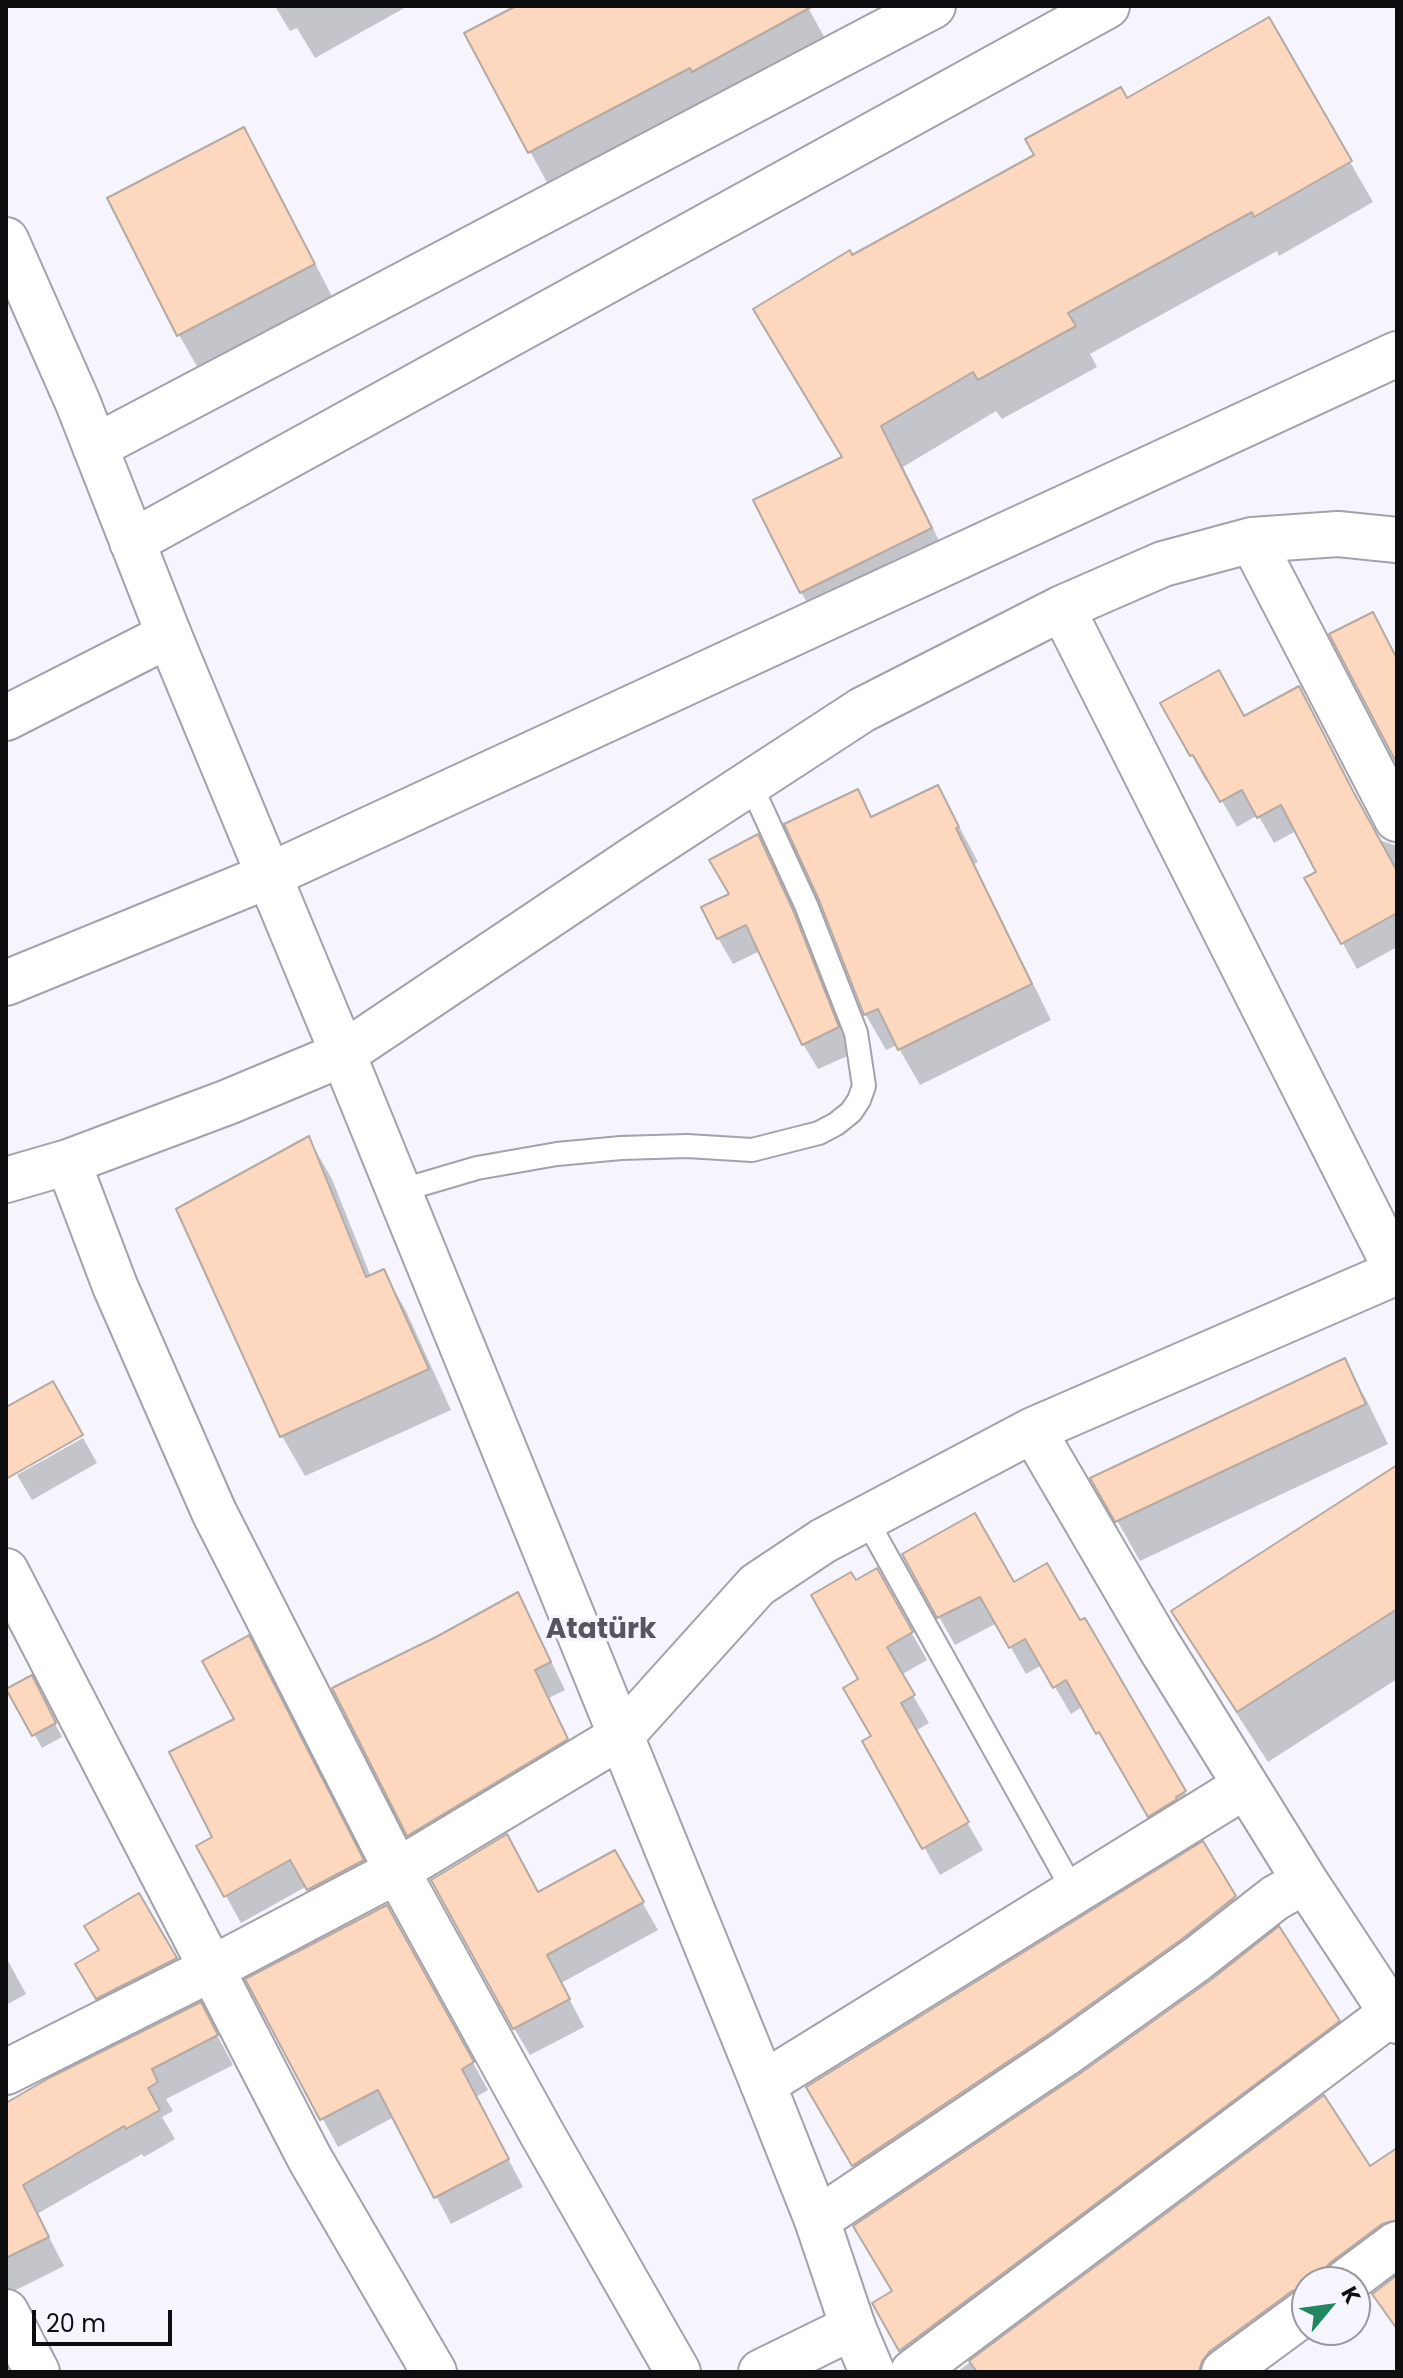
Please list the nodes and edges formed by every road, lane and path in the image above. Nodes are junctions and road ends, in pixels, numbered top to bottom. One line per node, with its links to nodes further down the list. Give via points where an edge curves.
1 (933, 6): 5 (street)
2 (1107, 6): 8 (street)
3 (7, 246): 5 (street)
4 (1397, 354): 14 (street)
5 (95, 447): 8 (street)
6 (1252, 540): 7 (street, via 1338,534); 9 (street, via 1163,564); 13 (street)
7 (1397, 540)
8 (132, 542): 10 (street)
9 (1062, 608): 12 (street, via 862,710); 20 (street)
10 (169, 635): 11 (street); 14 (street)
11 (6, 718)
12 (750, 783): 16 (street); 19 (lane, via 856,1033 864,1086 851,1112 819,1133 752,1150 687,1146 557,1154 477,1168)
13 (1397, 819)
14 (268, 876): 15 (street); 16 (street)
15 (6, 983)
16 (343, 1054): 17 (street); 19 (street)
17 (68, 1162): 18 (street); 26 (street, via 115,1286 214,1512)
18 (6, 1180)
19 (399, 1191): 24 (street)
20 (1397, 1271): 21 (street)
21 (1033, 1430): 22 (street); 25 (street)
22 (866, 1519): 24 (street, via 757,1585); 28 (lane)
23 (6, 1571): 29 (street)
24 (621, 1736): 26 (street); 32 (street)
25 (1245, 1786): 27 (street); 28 (street)
26 (397, 1871): 29 (street); 41 (street)
27 (1305, 1881): 30 (street); 33 (street, via 1063,2055)
28 (1074, 1892): 32 (street)
29 (213, 1968): 31 (street); 40 (street, via 310,2159)
30 (1395, 2014): 44 (street)
31 (6, 2072)
32 (763, 2084): 33 (street)
33 (817, 2220): 38 (street)
34 (1397, 2244): 35 (street)
35 (1367, 2266)
36 (6, 2312): 39 (street)
37 (1291, 2323): 45 (street)
38 (853, 2327): 42 (street); 43 (street)
39 (37, 2372)
40 (434, 2372)
41 (678, 2372)
42 (761, 2372)
43 (872, 2372)
44 (913, 2372)
45 (1224, 2372)

